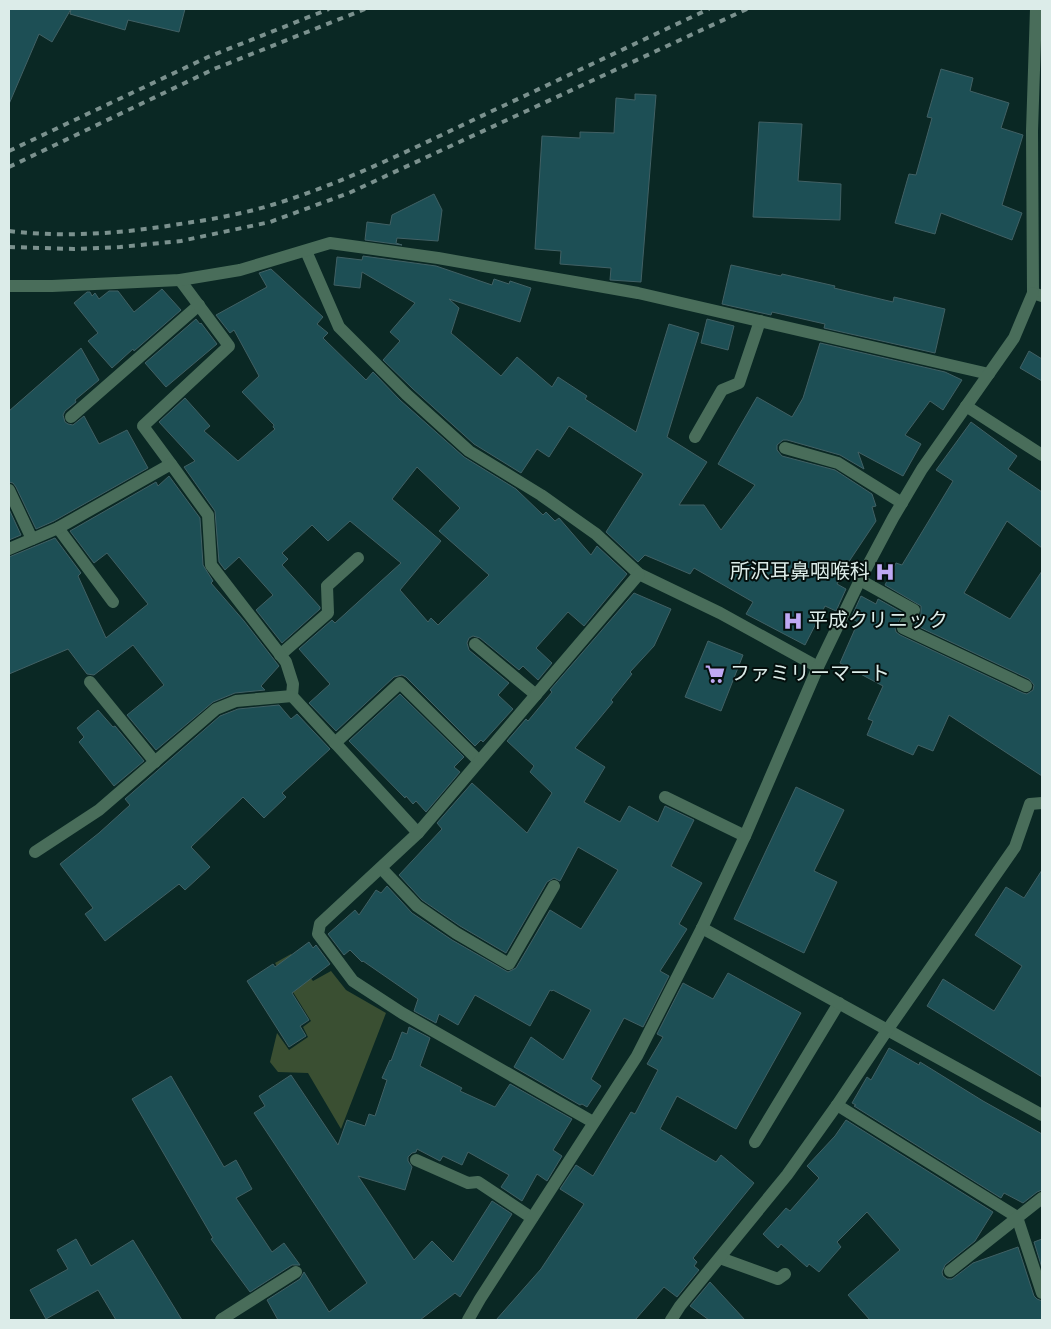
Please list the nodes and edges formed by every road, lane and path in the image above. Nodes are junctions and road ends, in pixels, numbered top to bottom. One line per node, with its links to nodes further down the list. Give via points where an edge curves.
1 (1036, 9): 5 (street, via 1032,131)
2 (306, 252): 3 (street, via 240,270); 7 (street, via 330,244 438,258 638,293); 21 (street, via 339,327 406,394 469,451 541,495 596,534)
3 (180, 280): 4 (street); 6 (street)
4 (9, 286)
5 (1038, 295): 8 (street)
6 (199, 305): 10 (street); 14 (street, via 229,346 143,426)
7 (760, 321): 8 (street); 11 (street, via 739,383 722,390)
8 (989, 374): 9 (street)
9 (966, 406): 13 (street); 16 (street)
10 (71, 417)
11 (695, 437)
12 (785, 448): 16 (street, via 838,463)
13 (1042, 455)
14 (171, 464): 17 (street); 25 (street, via 208,515 210,565)
15 (9, 490): 18 (street)
16 (902, 503): 22 (street)
17 (58, 528): 18 (street); 23 (street)
18 (32, 539): 19 (street)
19 (9, 550)
20 (358, 558): 25 (street, via 327,586 328,613)
21 (638, 574): 26 (street, via 720,613); 29 (street)
22 (860, 580): 26 (street); 28 (street, via 914,610 903,628)
23 (113, 602)
24 (475, 644): 29 (street)
25 (280, 655): 30 (street, via 286,662 293,684)
26 (818, 667): 37 (street)
27 (90, 682): 32 (street)
28 (1026, 686)
29 (536, 695): 33 (street)
30 (292, 696): 31 (street); 32 (street, via 236,701 216,709)
31 (335, 743): 33 (street, via 400,684); 36 (street)
32 (155, 762): 38 (street, via 98,810)
33 (479, 762): 36 (street)
34 (664, 797): 37 (street)
35 (1042, 803): 43 (street, via 1030,804 1015,847)
36 (418, 834): 39 (street)
37 (745, 836): 41 (street)
38 (35, 852)
39 (381, 868): 40 (street, via 416,906 509,964); 46 (street, via 320,924 318,934 353,982)
40 (554, 886)
41 (702, 928): 42 (street); 46 (street, via 637,1056)
42 (839, 1003): 43 (street); 47 (street)
43 (888, 1029): 44 (street); 45 (street)
44 (838, 1104): 50 (street); 52 (street, via 787,1175)
45 (1042, 1115)
46 (593, 1122): 51 (street)
47 (755, 1142)
48 (416, 1160): 51 (street, via 468,1183 478,1182)
49 (1042, 1198): 50 (street)
50 (1017, 1217): 53 (street); 56 (street)
51 (532, 1218): 58 (street)
52 (720, 1258): 55 (street, via 778,1279); 59 (street)
53 (950, 1271)
54 (296, 1272): 57 (street)
55 (785, 1274)
56 (1042, 1292)
57 (222, 1320)
58 (468, 1320)
59 (671, 1320)

